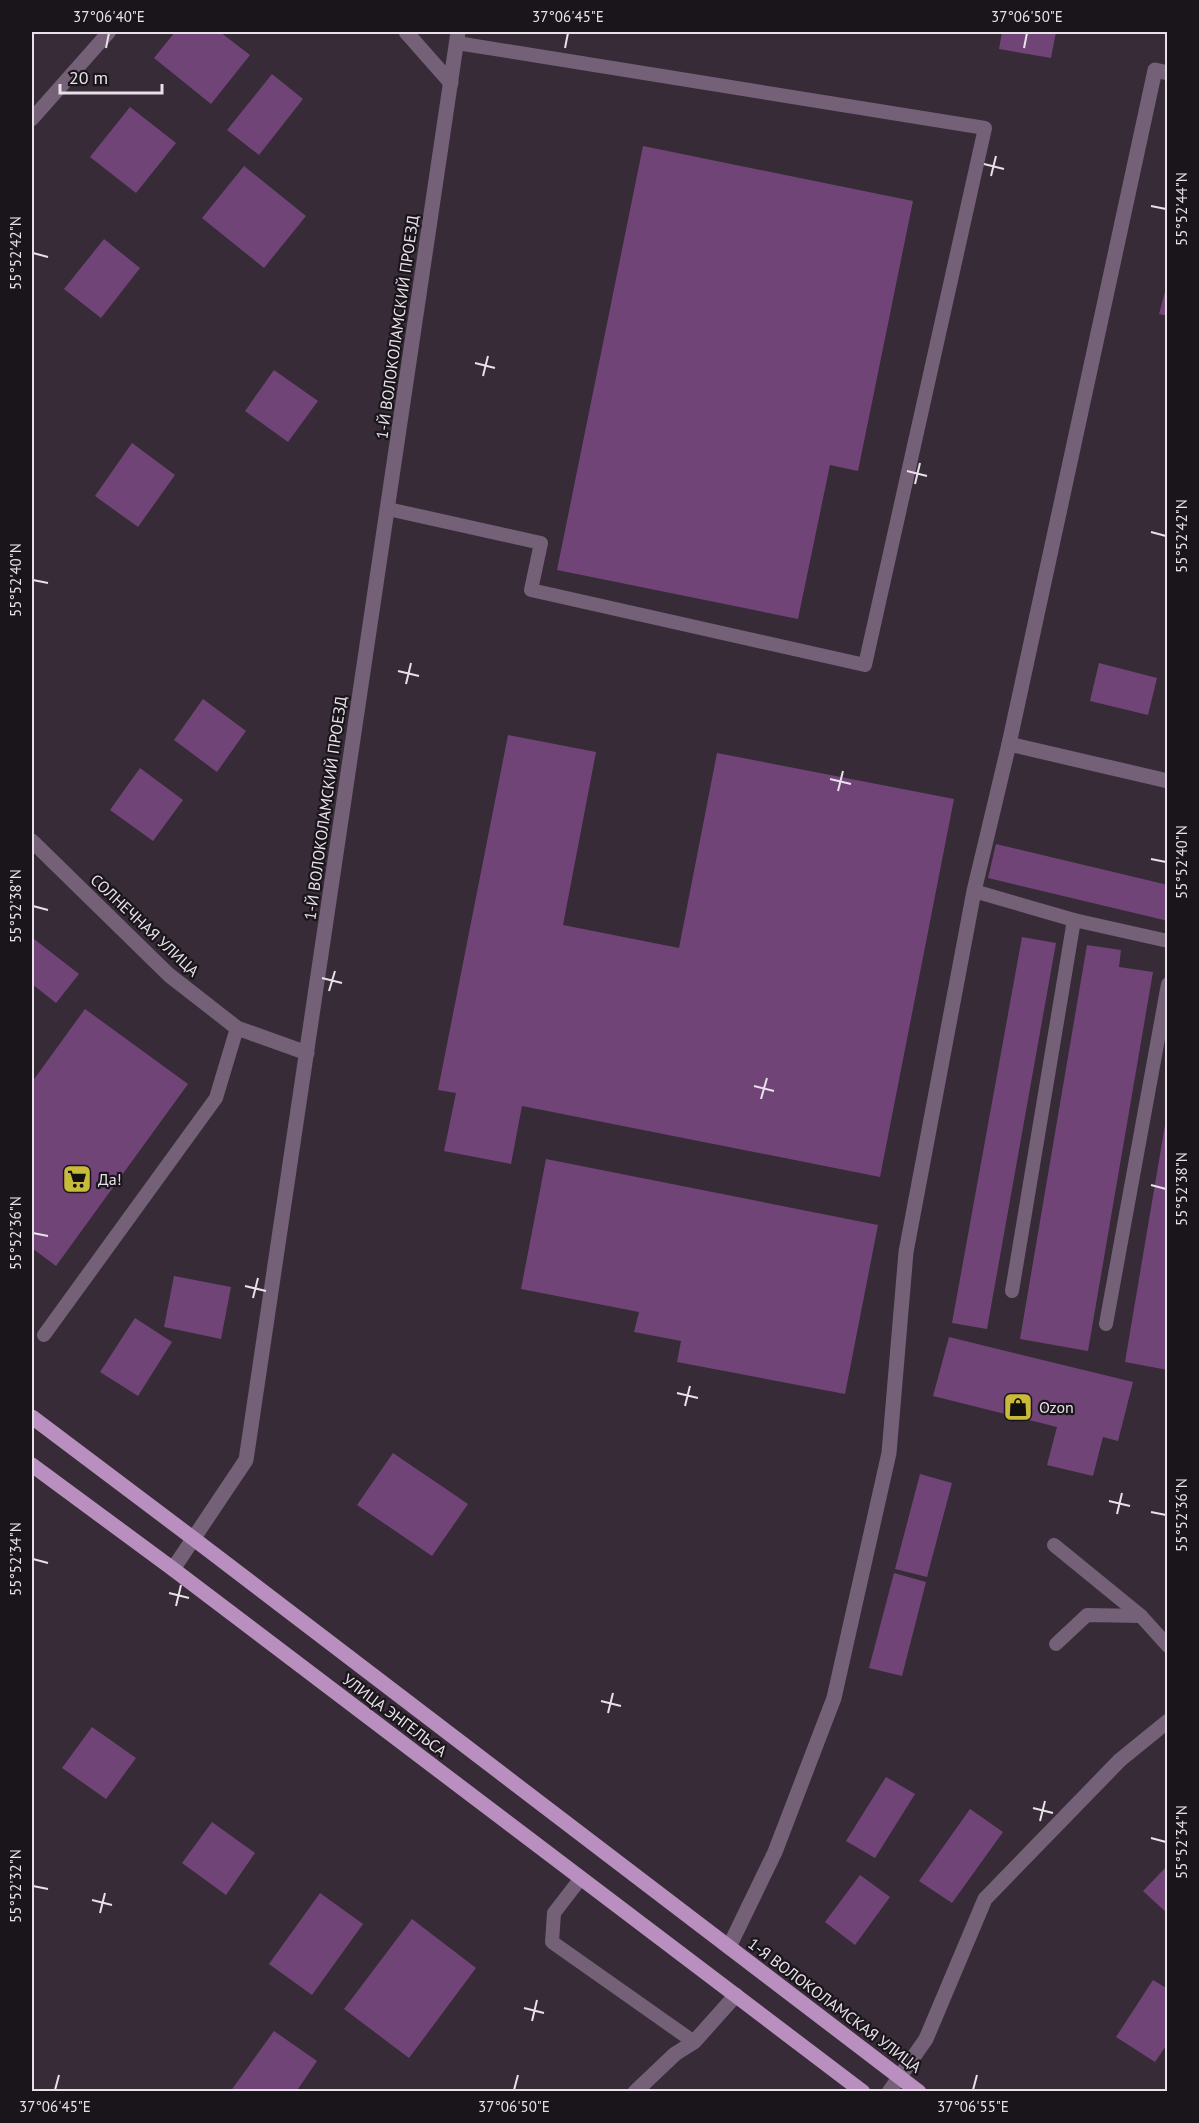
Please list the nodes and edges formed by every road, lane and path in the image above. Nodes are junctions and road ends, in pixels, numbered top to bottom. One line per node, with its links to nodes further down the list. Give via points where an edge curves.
1 (109, 32): 6 (lane)
2 (406, 32): 5 (street)
3 (458, 37): 5 (street, 1-Й ВОЛОКОЛАМСКИЙ ПРОЕЗД); 7 (lane, via 985,128 865,665 531,590 541,543)
4 (1161, 71): 8 (street)
5 (451, 83): 7 (street, 1-Й ВОЛОКОЛАМСКИЙ ПРОЕЗД)
6 (32, 119)
7 (388, 509): 16 (street, 1-Й ВОЛОКОЛАМСКИЙ ПРОЕЗД)
8 (1009, 744): 9 (street); 11 (street)
9 (1167, 781)
10 (32, 841): 15 (street, СОЛНЕЧНАЯ УЛИЦА, via 168,975)
11 (974, 891): 12 (lane); 30 (street, via 906,1251 889,1453 834,1698 775,1852)
12 (1074, 920): 13 (lane); 17 (lane)
13 (1167, 941)
14 (1167, 984): 18 (lane)
15 (237, 1028): 16 (street, СОЛНЕЧНАЯ УЛИЦА); 19 (lane, via 216,1098)
16 (307, 1053): 22 (street, 1-Й ВОЛОКОЛАМСКИЙ ПРОЕЗД, via 246,1460)
17 (1012, 1291)
18 (1106, 1324)
19 (44, 1335)
20 (32, 1417): 22 (main road, УЛИЦА ЭНГЕЛЬСА)
21 (32, 1465): 24 (main road, УЛИЦА ЭНГЕЛЬСА)
22 (194, 1539): 24 (street, 1-Й ВОЛОКОЛАМСКИЙ ПРОЕЗД); 30 (main road, УЛИЦА ЭНГЕЛЬСА)
23 (1054, 1545): 25 (lane)
24 (173, 1569): 29 (main road, УЛИЦА ЭНГЕЛЬСА)
25 (1141, 1616): 26 (lane, via 1087,1615); 27 (lane)
26 (1056, 1644)
27 (1167, 1646)
28 (1167, 1721): 33 (street, via 1120,1760 985,1899 926,2039)
29 (581, 1878): 31 (main road, УЛИЦА ЭНГЕЛЬСА); 32 (lane, via 554,1913 552,1942)
30 (729, 1947): 33 (main road, 1-Я ВОЛОКОЛАМСКАЯ УЛИЦА)
31 (736, 1995): 32 (street); 35 (main road)
32 (694, 2042): 34 (street)
33 (899, 2077): 36 (street); 37 (main road, 1-Я ВОЛОКОЛАМСКАЯ УЛИЦА)
34 (635, 2091)
35 (863, 2091)
36 (889, 2091)
37 (919, 2091)

